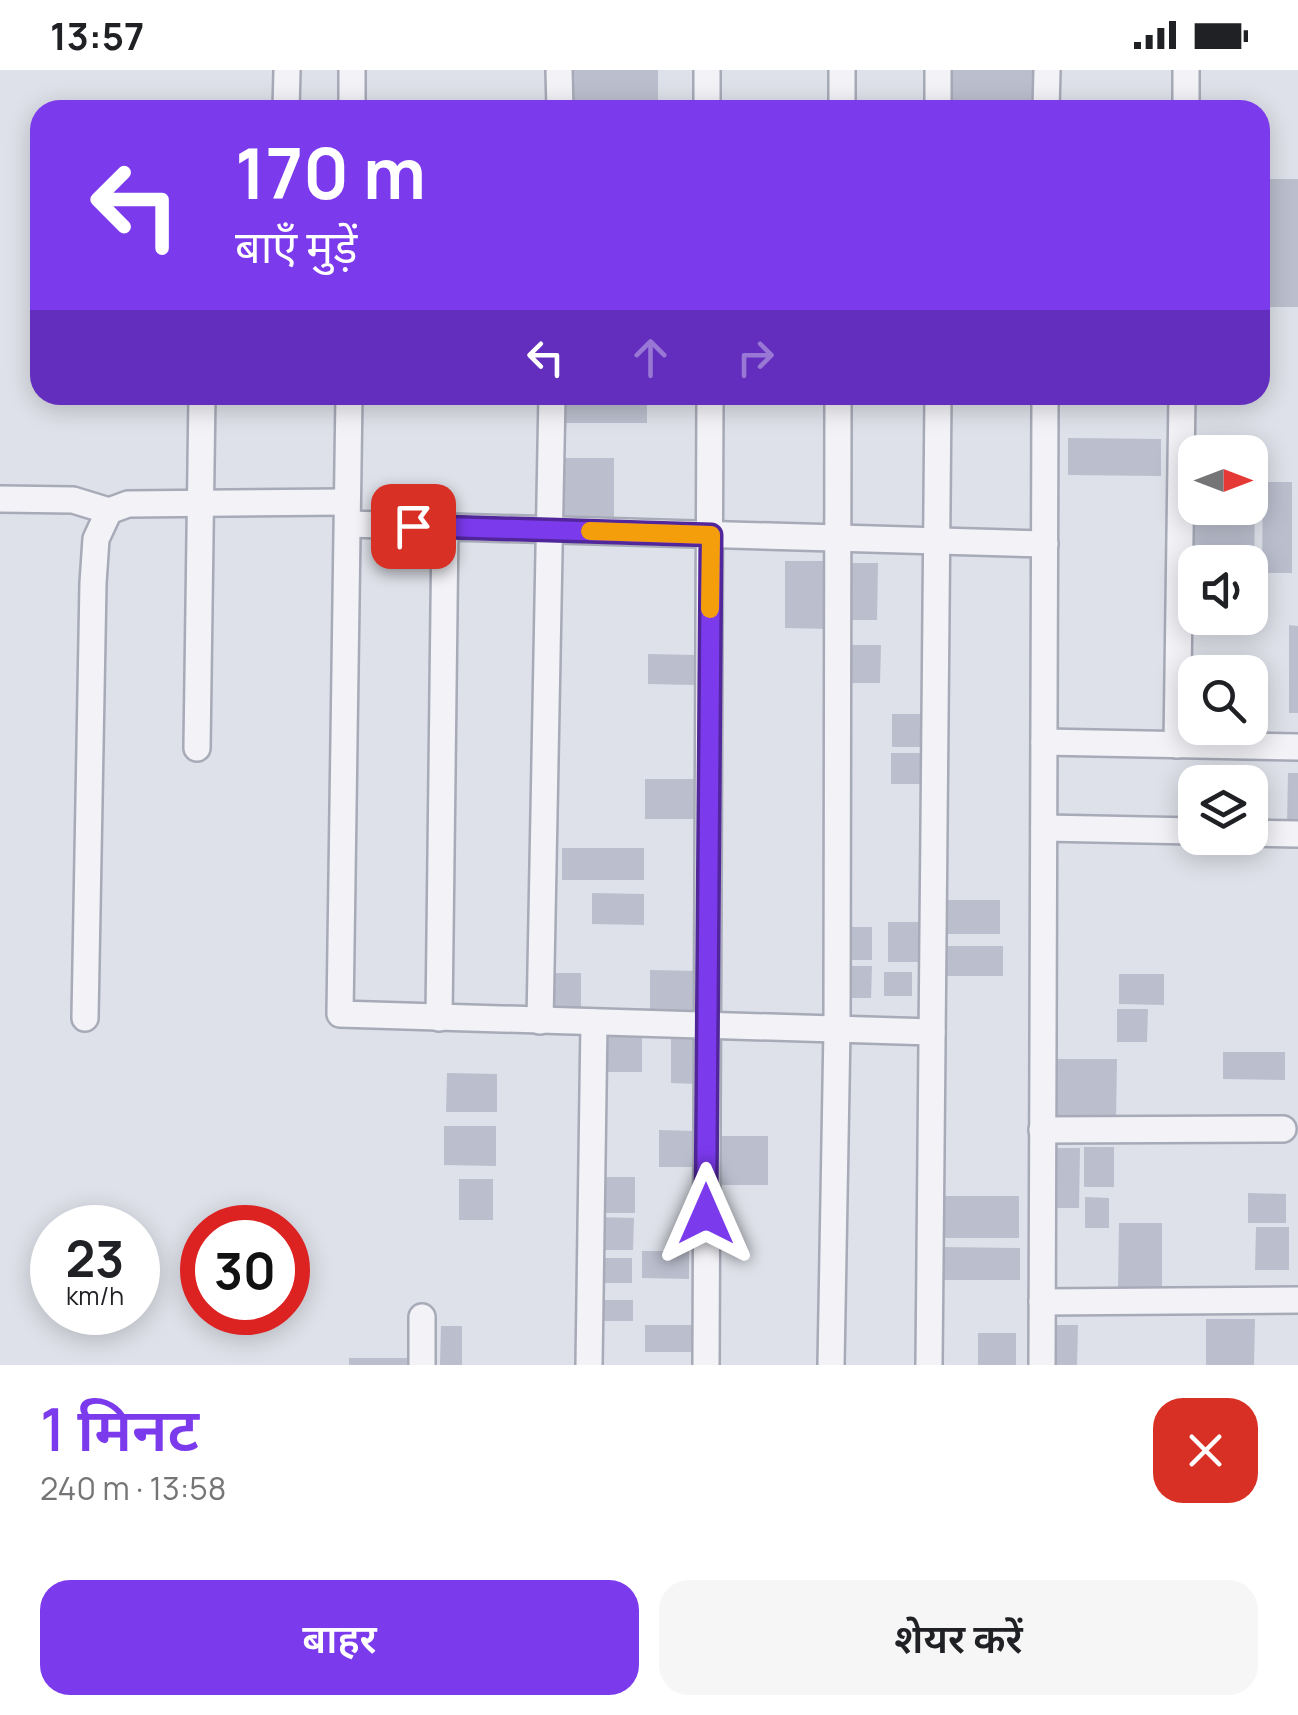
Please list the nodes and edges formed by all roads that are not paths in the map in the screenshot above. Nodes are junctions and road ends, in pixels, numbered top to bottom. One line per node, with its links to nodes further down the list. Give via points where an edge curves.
1 (286, 70): 9 (street)
2 (352, 70): 10 (street)
3 (559, 70): 11 (street)
4 (707, 70): 12 (street)
5 (842, 70): 13 (street)
6 (938, 70): 14 (street)
7 (1046, 70): 15 (street)
8 (1186, 70): 16 (street)
9 (286, 100)
10 (352, 100)
11 (560, 100)
12 (707, 100)
13 (842, 100)
14 (938, 100)
15 (1046, 100)
16 (1186, 100)
17 (202, 405): 26 (street)
18 (348, 405): 28 (street)
19 (552, 405): 30 (street)
20 (710, 405): 31 (street)
21 (838, 405): 32 (street)
22 (938, 405): 33 (street)
23 (1045, 405): 34 (street)
24 (1182, 405): 35 (street)
25 (0, 499): 27 (street, via 73,500)
26 (200, 504): 27 (street, via 128,504); 28 (street); 38 (street)
27 (109, 511): 44 (street, via 96,539 93,582)
28 (347, 514): 29 (street); 45 (street, via 340,1014)
29 (445, 527): 30 (street); 45 (street)
30 (548, 530): 31 (street); 46 (street)
31 (711, 535): 32 (street); 48 (street)
32 (837, 538): 33 (street); 49 (street)
33 (938, 541): 34 (street); 50 (street)
34 (1045, 544): 36 (street)
35 (1179, 655)
36 (1044, 742): 37 (street); 40 (street)
37 (1178, 745): 39 (street)
38 (197, 748)
39 (1298, 748)
40 (1044, 828): 41 (street); 51 (street)
41 (1178, 831)
42 (1268, 833): 43 (street)
43 (1298, 834)
44 (85, 1018)
45 (439, 1018): 46 (street)
46 (540, 1021): 47 (street)
47 (594, 1022): 48 (street); 57 (street)
48 (707, 1026): 49 (street); 58 (street)
49 (837, 1029): 50 (street); 59 (street)
50 (932, 1032): 60 (street)
51 (1042, 1130): 52 (street); 54 (street)
52 (1283, 1130)
53 (1298, 1300): 54 (street)
54 (1042, 1302): 61 (street)
55 (422, 1316): 56 (street)
56 (422, 1365)
57 (589, 1365)
58 (706, 1365)
59 (831, 1365)
60 (928, 1365)
61 (1042, 1365)

